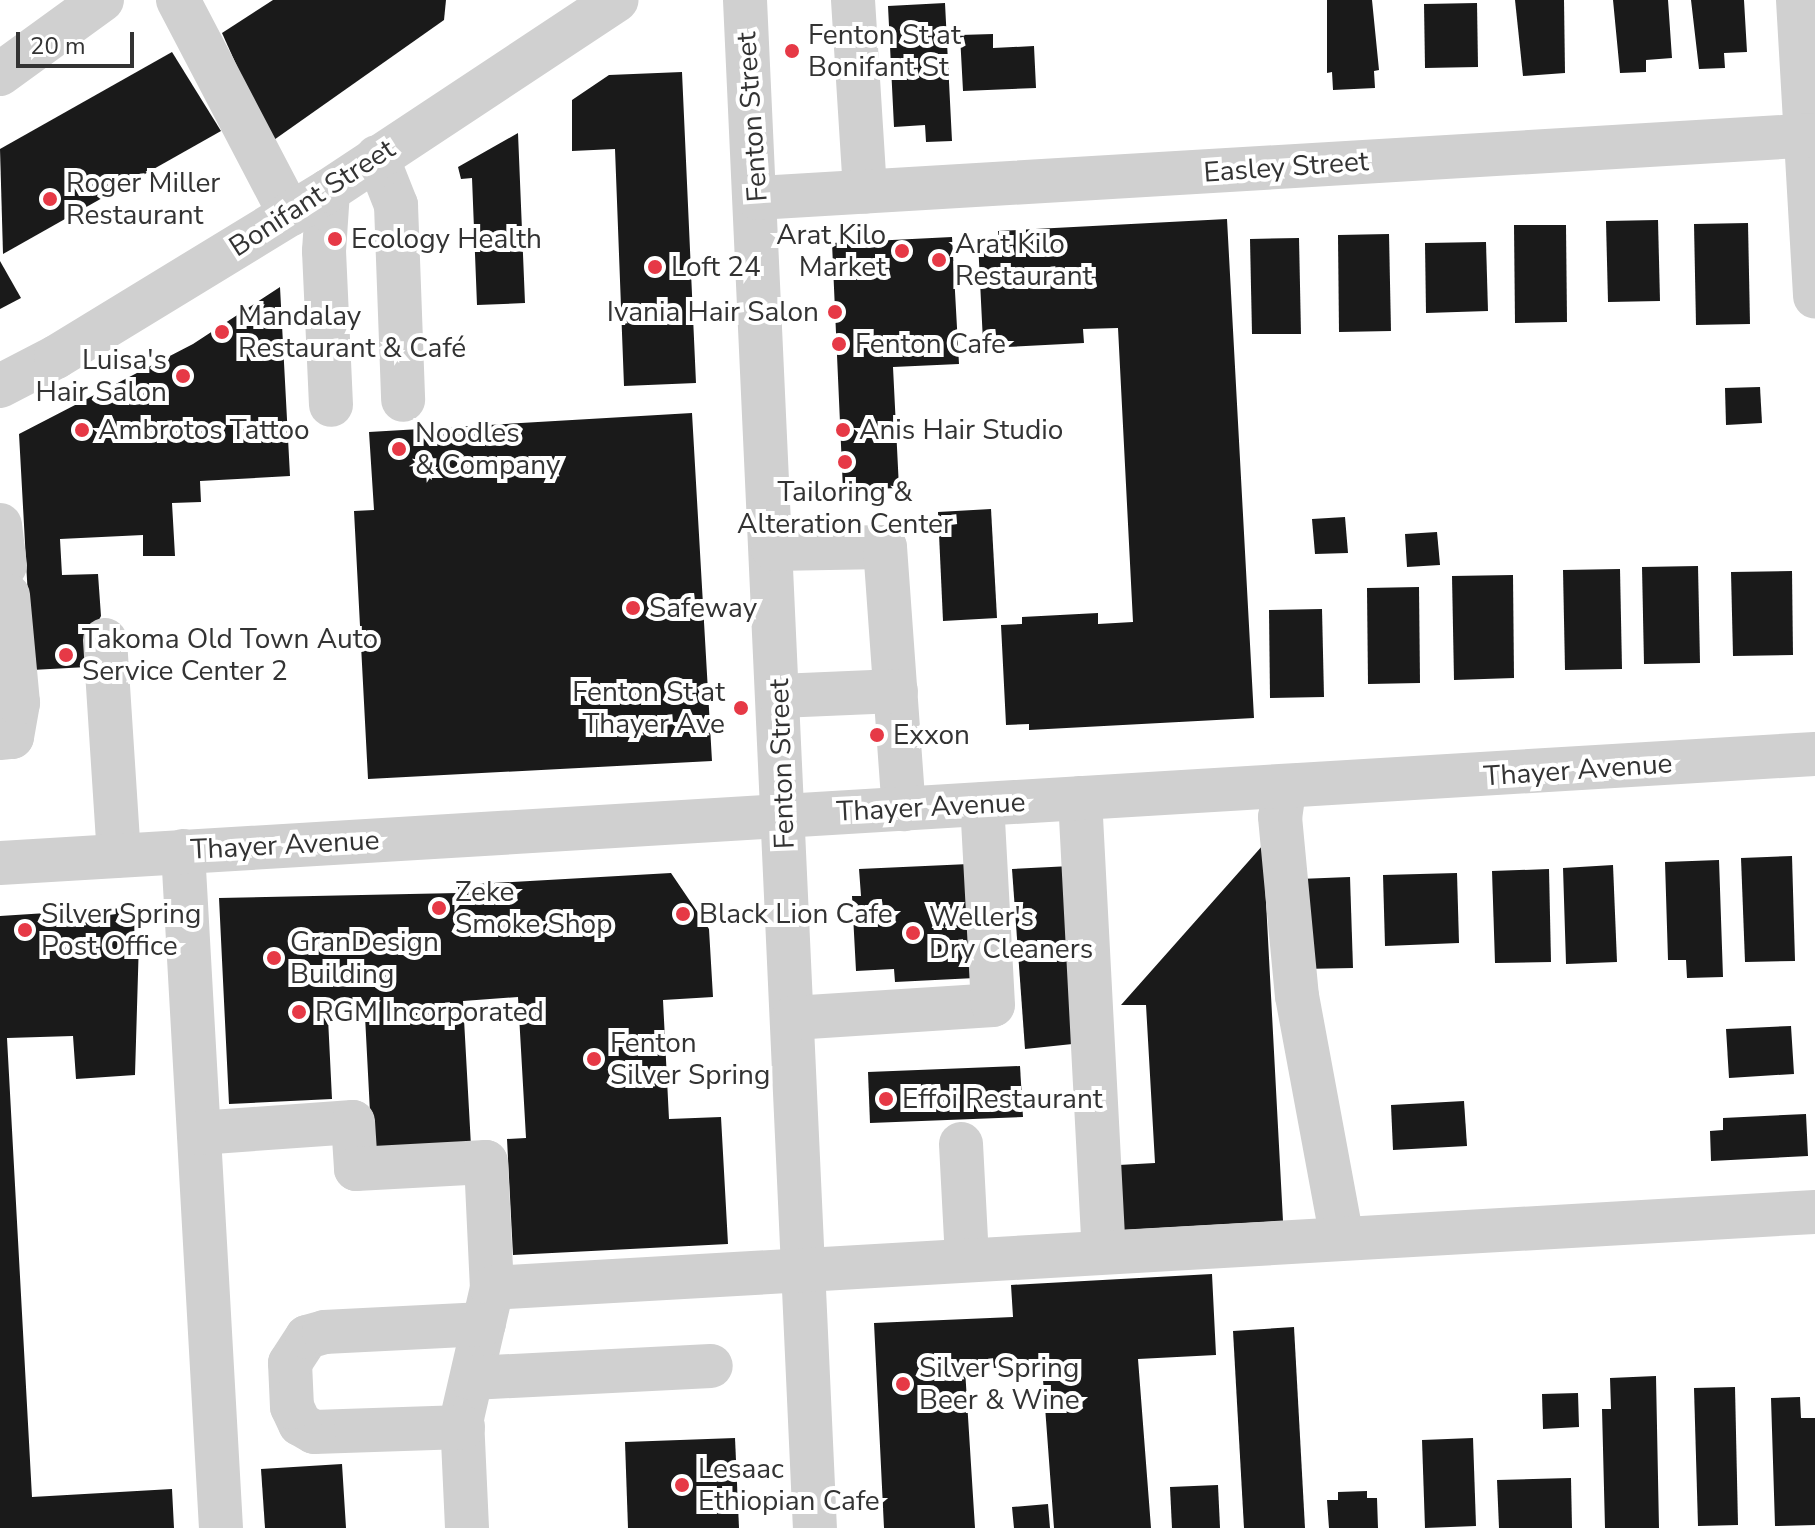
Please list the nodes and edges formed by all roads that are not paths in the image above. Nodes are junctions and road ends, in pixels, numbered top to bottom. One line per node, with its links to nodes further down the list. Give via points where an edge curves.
1 (102, 0): 7 (street)
2 (178, 0): 13 (street)
3 (617, 0): 9 (street, Bonifant Street)
4 (745, 0): 12 (street, Fenton Street)
5 (853, 0): 11 (street)
6 (1798, 0): 8 (street)
7 (0, 74)
8 (1810, 135): 11 (street, Easley Street); 14 (street)
9 (377, 157): 10 (street, Bonifant Street); 16 (street, via 396,205)
10 (328, 191): 13 (street, Bonifant Street); 17 (street, via 324,251)
11 (865, 192): 12 (street, Easley Street)
12 (758, 198): 18 (street, Fenton Street)
13 (290, 214): 15 (street, Bonifant Street)
14 (1815, 297)
15 (0, 386)
16 (403, 400)
17 (331, 405)
18 (773, 549): 21 (street, via 885,547); 22 (street, Fenton Street)
19 (4, 562): 23 (street, via 18,703 12,737)
20 (105, 640): 31 (street)
21 (896, 691): 22 (street); 28 (street)
22 (779, 696): 29 (street, Fenton Street)
23 (0, 738)
24 (1815, 754): 25 (street, Thayer Avenue)
25 (1284, 790): 26 (street, Thayer Avenue); 37 (street, via 1280,817 1297,996)
26 (1080, 798): 27 (street, Thayer Avenue); 38 (street)
27 (982, 804): 28 (street, Thayer Avenue); 33 (street, via 993,1005)
28 (904, 809): 29 (street, Thayer Avenue)
29 (784, 816): 30 (street, Thayer Avenue); 33 (street, Fenton Street)
30 (183, 851): 31 (street, Thayer Avenue); 34 (street)
31 (119, 856): 32 (street, Thayer Avenue)
32 (0, 863)
33 (793, 1018): 40 (street, Fenton Street)
34 (199, 1133): 41 (street, via 353,1122 356,1169 486,1162); 45 (street)
35 (961, 1144): 39 (street)
36 (1815, 1212): 37 (street)
37 (1342, 1238): 38 (street)
38 (1104, 1251): 39 (street)
39 (967, 1259): 40 (street)
40 (804, 1267): 41 (street); 47 (street, Fenton Street)
41 (488, 1306): 43 (street); 44 (street, via 324,1332 296,1347 290,1363 292,1407 300,1424 314,1432)
42 (711, 1366): 43 (street)
43 (472, 1378): 44 (street)
44 (463, 1427): 46 (street)
45 (221, 1528)
46 (467, 1528)
47 (815, 1528)

